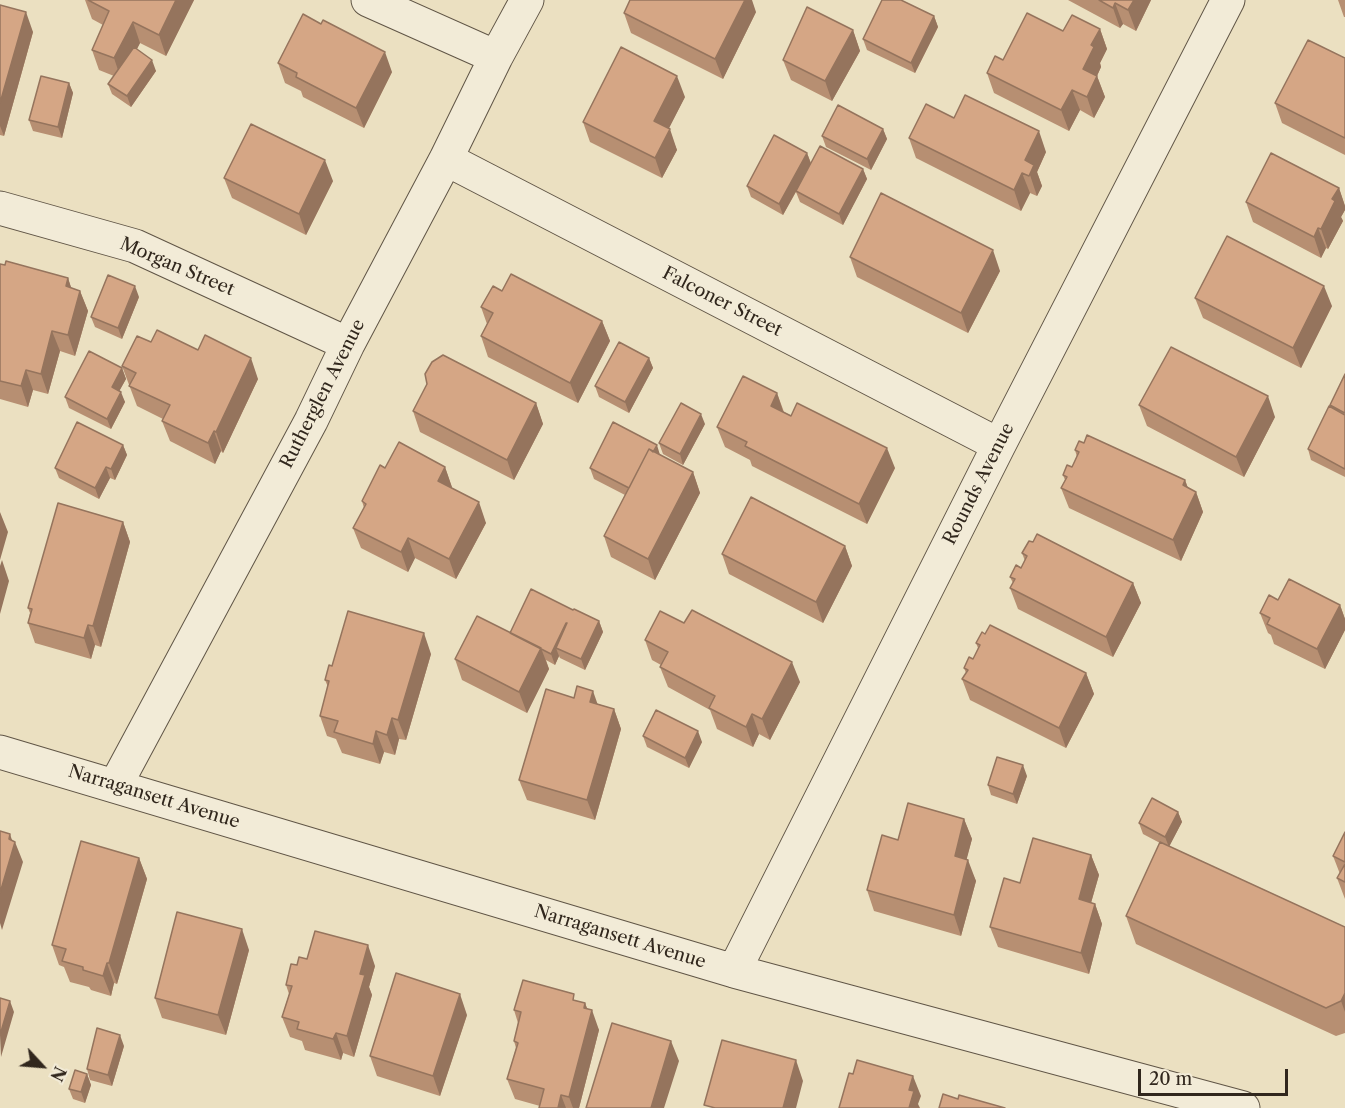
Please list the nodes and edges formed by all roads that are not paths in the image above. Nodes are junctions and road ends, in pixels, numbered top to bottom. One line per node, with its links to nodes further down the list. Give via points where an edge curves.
1 (368, 0): 4 (street)
2 (528, 0): 4 (street, Rutherglen Avenue)
3 (1228, 0): 8 (street, Rounds Avenue)
4 (496, 57): 5 (street, Rutherglen Avenue)
5 (446, 159): 7 (street, Rutherglen Avenue); 8 (street, Falconer Street)
6 (0, 208): 7 (street, Morgan Street, via 135,246)
7 (348, 344): 10 (street, Rutherglen Avenue, via 311,421)
8 (999, 445): 11 (street, Rounds Avenue)
9 (0, 752): 10 (street, Narragansett Avenue)
10 (115, 786): 11 (street, Narragansett Avenue)
11 (735, 971): 12 (street, Narragansett Avenue)
12 (1243, 1108)

